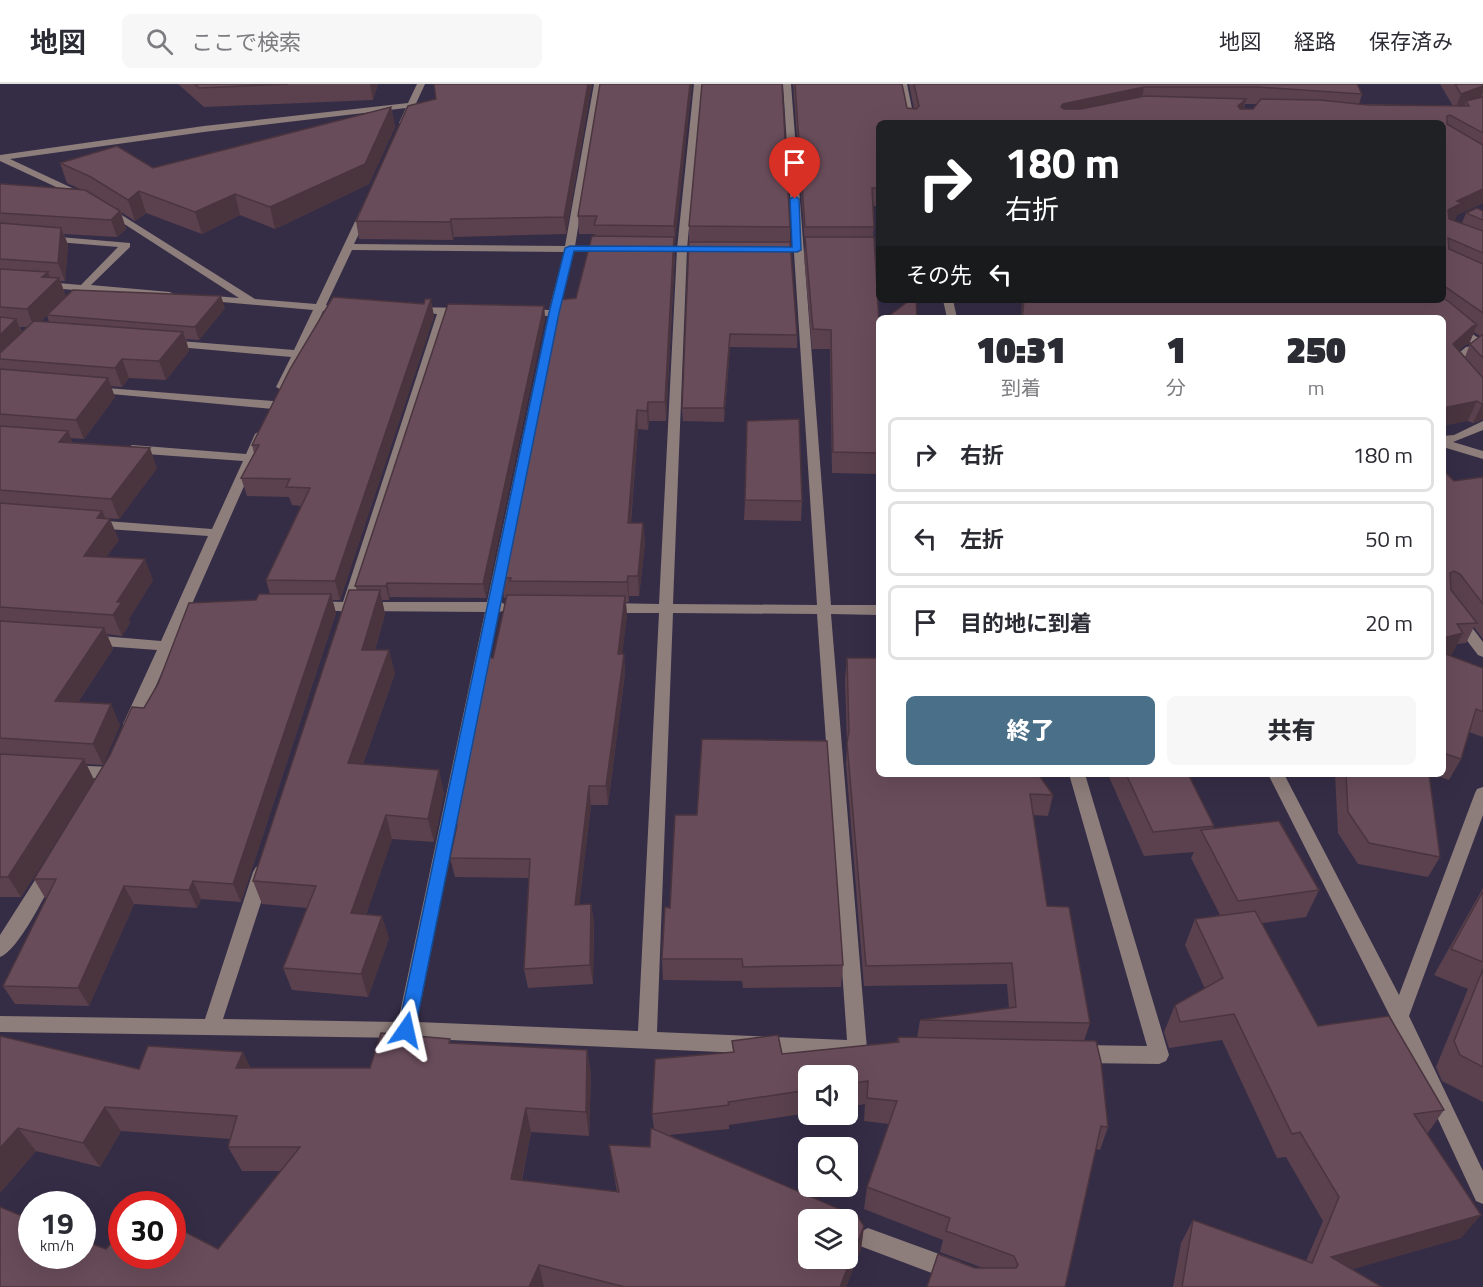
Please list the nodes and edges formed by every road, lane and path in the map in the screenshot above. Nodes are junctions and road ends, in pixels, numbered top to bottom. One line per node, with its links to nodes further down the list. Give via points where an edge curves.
1 (421, 84): 6 (street)
2 (598, 84): 15 (street)
3 (698, 84): 49 (street, via 682,249)
4 (787, 84): 50 (street)
5 (903, 84): 7 (street)
6 (410, 105): 8 (street); 9 (street, via 204,129)
7 (910, 120)
8 (396, 138)
9 (1, 159): 11 (street)
10 (59, 200): 11 (street)
11 (94, 202): 20 (street)
12 (368, 204): 14 (street)
13 (34, 238): 18 (street, via 126,245)
14 (349, 247): 15 (street); 21 (street)
15 (570, 248): 16 (street); 27 (street)
16 (615, 249)
17 (0, 281): 18 (street)
18 (84, 287): 19 (street); 20 (street)
19 (68, 302)
20 (253, 302): 21 (street)
21 (319, 308): 22 (street); 31 (street)
22 (342, 308)
23 (398, 309): 24 (street)
24 (444, 310): 25 (street); 45 (street)
25 (477, 311)
26 (510, 312): 27 (street)
27 (554, 313): 46 (street)
28 (1447, 320): 30 (street)
29 (156, 342): 31 (street)
30 (1483, 347): 33 (street, via 1470,349 1453,363)
31 (298, 354): 34 (street)
32 (83, 389): 34 (street)
33 (1483, 397)
34 (273, 405): 40 (street)
35 (1483, 425): 36 (street)
36 (1446, 441)
37 (1446, 443): 39 (street)
38 (119, 448): 40 (street)
39 (1483, 454)
40 (250, 458): 42 (street)
41 (80, 523): 42 (street)
42 (216, 533): 54 (street, via 190,605)
43 (1446, 603): 55 (street)
44 (301, 606): 45 (street)
45 (348, 606): 46 (street); 52 (street)
46 (493, 607): 47 (street); 69 (street)
47 (516, 607)
48 (597, 608): 49 (street)
49 (667, 608): 50 (street); 70 (street)
50 (824, 610): 51 (street); 71 (street)
51 (876, 610)
52 (341, 629)
53 (71, 639): 54 (street)
54 (166, 646): 56 (street)
55 (1483, 652)
56 (123, 741)
57 (55, 770): 58 (street)
58 (109, 773)
59 (1078, 777): 73 (street, via 1159,1055)
60 (1278, 777): 66 (street)
61 (1483, 794): 66 (street)
62 (267, 857): 68 (street)
63 (55, 863): 64 (street)
64 (7, 932): 65 (street)
65 (0, 949)
66 (1400, 1016): 74 (street)
67 (0, 1024): 68 (street)
68 (211, 1028): 69 (street)
69 (406, 1030): 70 (street)
70 (647, 1041): 71 (street)
71 (857, 1049): 72 (street)
72 (880, 1050)
73 (1066, 1053)
74 (1483, 1194)
75 (868, 1239): 76 (street)
76 (976, 1279)

